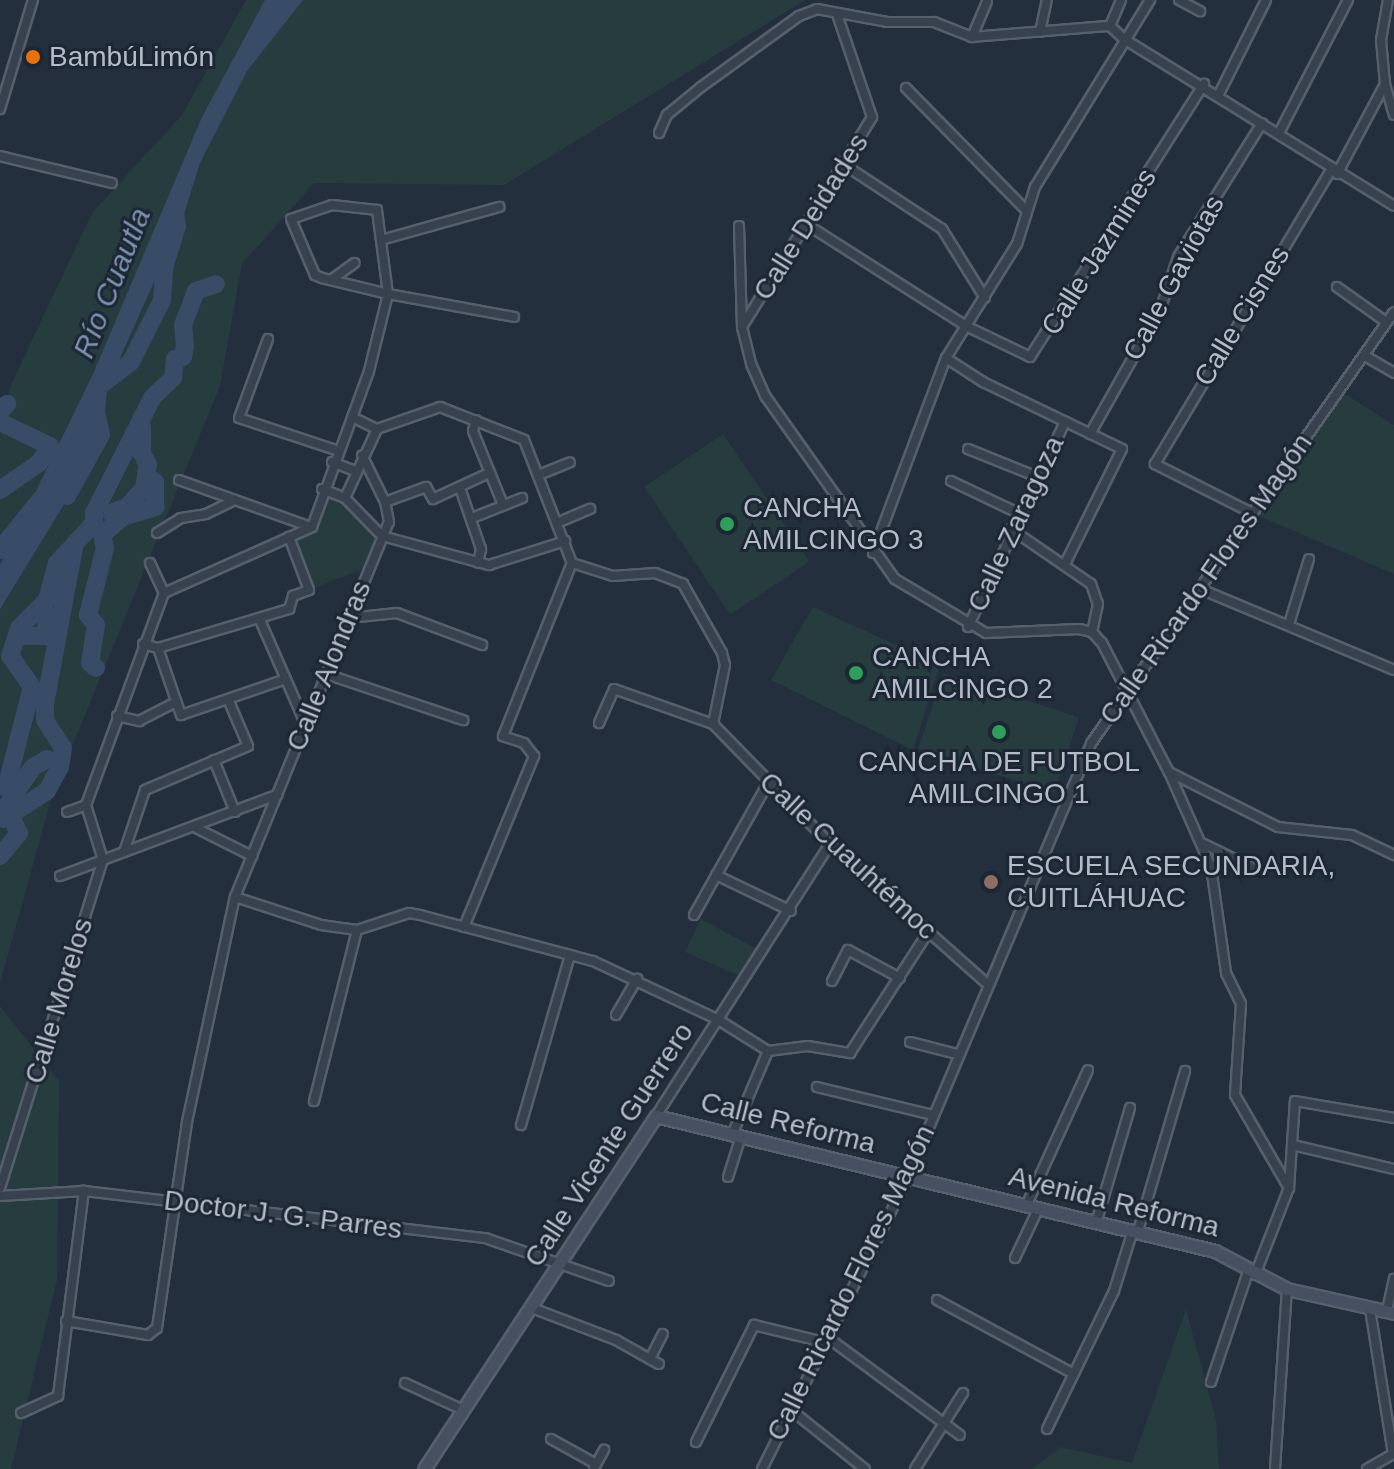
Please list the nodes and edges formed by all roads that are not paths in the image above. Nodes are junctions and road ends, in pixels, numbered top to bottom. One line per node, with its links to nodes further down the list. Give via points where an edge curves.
1 (33, 0): 20 (street)
2 (1047, 0): 13 (street)
3 (1121, 0): 12 (street)
4 (1150, 0): 15 (street)
5 (1179, 0): 11 (street)
6 (1266, 0): 19 (street)
7 (1348, 0): 24 (street)
8 (1388, 0): 17 (street, via 1381,40)
9 (987, 2): 14 (street)
10 (831, 8): 14 (street, via 934,22); 23 (street, via 799,16 701,87 667,115); 26 (street, Calle Deidades, via 872,117)
11 (1200, 11)
12 (1110, 26): 13 (street); 15 (street)
13 (1040, 32): 14 (street)
14 (972, 37)
15 (1124, 39): 16 (street); 31 (street)
16 (1204, 84): 19 (street); 43 (street, Calle Jazmines, via 1035,354 1026,357)
17 (1385, 84): 21 (street); 27 (street, Calle Cisnes)
18 (906, 88): 31 (street)
19 (1219, 94): 22 (street)
20 (0, 109)
21 (1394, 115)
22 (1262, 123): 24 (street); 53 (street, Calle Gaviotas, via 1178,257 1160,310)
23 (659, 133)
24 (1279, 133): 27 (street)
25 (0, 156): 28 (street)
26 (840, 162): 32 (street, Calle Deidades); 39 (street, via 942,229)
27 (1334, 172): 29 (street); 74 (street, Calle Cisnes, via 1155,464)
28 (112, 183)
29 (1394, 206)
30 (499, 207): 34 (street)
31 (1026, 210): 39 (street, via 1017,244)
32 (806, 224): 43 (street, Calle Jazmines); 44 (street, Calle Deidades)
33 (739, 226): 44 (street)
34 (381, 240): 36 (street, via 377,210 332,205 291,219 315,275); 38 (street)
35 (354, 263): 36 (street)
36 (330, 280): 38 (street)
37 (1337, 287): 42 (street)
38 (388, 294): 41 (street); 49 (street)
39 (985, 298): 43 (street)
40 (1394, 312): 42 (street, Calle Ricardo Flores Magón)
41 (514, 317)
42 (1386, 322): 46 (street, Calle Ricardo Flores Magón)
43 (966, 326): 47 (street)
44 (742, 327): 83 (street, via 766,397)
45 (268, 339): 55 (street, via 239,418)
46 (1365, 356): 48 (street); 74 (street, Calle Ricardo Flores Magón)
47 (946, 358): 51 (street); 83 (street)
48 (1394, 373)
49 (352, 417): 52 (street); 55 (street)
50 (476, 420): 52 (street, via 440,407); 60 (street, via 473,431); 61 (street, via 524,440)
51 (1065, 422): 53 (street); 62 (street, Calle Zaragoza)
52 (377, 429): 56 (street)
53 (1090, 434): 85 (street, via 1122,449)
54 (968, 449): 62 (street)
55 (336, 450): 57 (street)
56 (362, 455): 59 (street); 70 (street)
57 (332, 462): 59 (street); 66 (street)
58 (570, 462): 61 (street)
59 (355, 471): 67 (street)
60 (489, 473): 65 (street); 71 (street)
61 (541, 474): 76 (street)
62 (1035, 476): 73 (street, Calle Zaragoza)
63 (179, 480): 69 (street)
64 (951, 481): 73 (street)
65 (460, 488): 70 (street, via 433,499 426,487); 75 (street)
66 (322, 489): 67 (street); 77 (street)
67 (345, 498): 80 (street)
68 (522, 498): 71 (street)
69 (235, 500): 77 (street); 79 (street, via 206,514 181,518)
70 (385, 502): 80 (street, Calle Alondras, via 389,522)
71 (503, 505): 75 (street)
72 (590, 509): 76 (street)
73 (1018, 513): 78 (street, Calle Zaragoza)
74 (1252, 513): 89 (street, Calle Ricardo Flores Magón)
75 (472, 518): 87 (street, via 481,549)
76 (559, 522): 82 (street)
77 (312, 527): 81 (street)
78 (1011, 529): 85 (street); 94 (street, Calle Zaragoza)
79 (157, 533)
80 (382, 536): 87 (street); 91 (street, Calle Alondras)
81 (289, 537): 90 (street); 92 (street, via 309,590 293,596 289,609)
82 (565, 541): 87 (street, via 489,565); 88 (street)
83 (873, 553): 94 (street, via 895,579)
84 (1309, 559): 93 (street)
85 (1066, 562): 95 (street, via 1097,593)
86 (150, 563): 90 (street)
87 (478, 563)
88 (572, 563): 109 (street, via 613,576 655,573 683,584 725,665); 130 (street, via 503,736 524,743 534,756)
89 (1198, 588): 93 (street); 102 (street, Calle Ricardo Flores Magón)
90 (164, 593): 96 (street)
91 (349, 618): 97 (street, via 397,613); 100 (street, Calle Alondras)
92 (260, 620): 98 (street); 101 (street)
93 (1289, 624): 99 (street)
94 (968, 627): 95 (street, via 986,633)
95 (1092, 632): 102 (street)
96 (143, 644): 98 (street); 105 (street)
97 (482, 645)
98 (158, 648): 104 (street)
99 (1394, 670)
100 (326, 674): 106 (street); 107 (street, Calle Alondras)
101 (286, 679): 103 (street); 107 (street)
102 (1126, 690): 111 (street); 137 (street, Calle Ricardo Flores Magón, via 1092,742)
103 (228, 699): 104 (street, via 181,715); 110 (street, via 248,746)
104 (176, 702): 105 (street, via 139,721)
105 (117, 716): 114 (street)
106 (463, 720)
107 (305, 723): 113 (street, Calle Alondras)
108 (599, 723): 109 (street, via 614,689)
109 (713, 724): 112 (street, Calle Cuauhtémoc)
110 (214, 760): 116 (street); 120 (street, via 145,790)
111 (1169, 772): 118 (street); 121 (street, via 1278,827 1352,835)
112 (768, 783): 119 (street, Calle Cuauhtémoc); 125 (street)
113 (277, 795): 116 (street); 122 (street, Calle Alondras)
114 (86, 805): 115 (street); 123 (street)
115 (67, 812)
116 (235, 812): 117 (street)
117 (196, 828): 120 (street); 122 (street)
118 (1203, 843): 124 (street); 158 (street, via 1216,892 1226,973 1241,1004 1235,1095)
119 (830, 844): 128 (street, Calle Vicente Guerrero); 132 (street, Calle Cuauhtémoc)
120 (124, 852): 123 (street)
121 (1394, 855)
122 (252, 856): 127 (street, Calle Alondras)
123 (103, 860): 126 (street); 157 (street, Calle Morelos)
124 (1255, 869)
125 (716, 875): 128 (street); 129 (street)
126 (60, 876)
127 (235, 897): 131 (street, via 321,925); 161 (street, Calle Alondras, via 205,1025)
128 (791, 911): 139 (street, Calle Vicente Guerrero)
129 (694, 915)
130 (464, 927): 131 (street, via 409,913); 133 (street)
131 (357, 930): 146 (street)
132 (929, 931): 134 (street); 137 (street, Calle Cuauhtémoc)
133 (570, 955): 135 (street); 151 (street)
134 (900, 978): 136 (street, via 848,950); 141 (street, via 850,1053 808,1046)
135 (637, 979): 138 (street); 139 (street)
136 (832, 981)
137 (987, 984): 142 (street, Calle Ricardo Flores Magón)
138 (616, 1015)
139 (717, 1019): 141 (street); 149 (street, Calle Vicente Guerrero)
140 (910, 1042): 142 (street)
141 (768, 1051): 152 (street)
142 (957, 1054): 148 (street, Calle Ricardo Flores Magón)
143 (1088, 1070): 162 (street)
144 (1185, 1071): 164 (street)
145 (817, 1087): 148 (street)
146 (314, 1101)
147 (1130, 1108): 163 (street)
148 (933, 1115): 156 (street, Calle Ricardo Flores Magón)
149 (656, 1116): 152 (street, Calle Reforma); 166 (street, Calle Vicente Guerrero)
150 (1394, 1118): 153 (street, via 1295,1101)
151 (521, 1125)
152 (736, 1135): 155 (street); 156 (street, Calle Reforma)
153 (1293, 1145): 154 (street); 158 (street)
154 (1394, 1169)
155 (728, 1177)
156 (908, 1177): 162 (street, Avenida Reforma); 177 (street, Calle Ricardo Flores Magón)
157 (0, 1188)
158 (1289, 1188): 167 (street)
159 (84, 1191): 160 (street, Doctor J. G. Parres); 161 (street, Doctor J. G. Parres); 175 (street)
160 (0, 1196)
161 (178, 1202): 166 (street, Doctor J. G. Parres, via 485,1238); 175 (street, Calle Alondras, via 154,1333)
162 (1033, 1205): 163 (street, Avenida Reforma); 165 (street)
163 (1097, 1220): 164 (street, Avenida Reforma)
164 (1136, 1231): 167 (street, Avenida Reforma, via 1215,1251); 180 (street, via 1114,1291)
165 (1015, 1258)
166 (563, 1263): 169 (street, Doctor J. G. Parres); 172 (street, Calle Vicente Guerrero)
167 (1252, 1272): 170 (street, Avenida Reforma); 181 (street)
168 (1394, 1279): 174 (street)
169 (609, 1281)
170 (1287, 1289): 173 (street, Avenida Reforma); 199 (street)
171 (937, 1300): 180 (street)
172 (532, 1308): 178 (street); 185 (street, Calle Vicente Guerrero)
173 (1370, 1309): 174 (street, Avenida Reforma); 187 (street)
174 (1390, 1312)
175 (66, 1321): 186 (street, via 58,1396)
176 (663, 1334): 178 (street)
177 (826, 1340): 184 (street, Calle Ricardo Flores Magón); 188 (street); 192 (street, via 754,1325)
178 (650, 1359): 179 (street)
179 (659, 1364)
180 (1072, 1373): 189 (street)
181 (1211, 1382)
182 (405, 1383): 185 (street)
183 (963, 1393): 188 (street)
184 (790, 1409): 196 (street, Calle Ricardo Flores Magón); 197 (street)
185 (463, 1410): 195 (street, Calle Vicente Guerrero)
186 (21, 1413)
187 (1391, 1421): 200 (street, via 1393,1454)
188 (941, 1422): 190 (street); 198 (street)
189 (1047, 1429)
190 (960, 1435)
191 (551, 1439): 194 (street)
192 (696, 1442)
193 (604, 1450): 194 (street)
194 (595, 1467)
195 (424, 1469)
196 (762, 1469)
197 (865, 1469)
198 (915, 1469)
199 (1275, 1469)
200 (1367, 1469)

